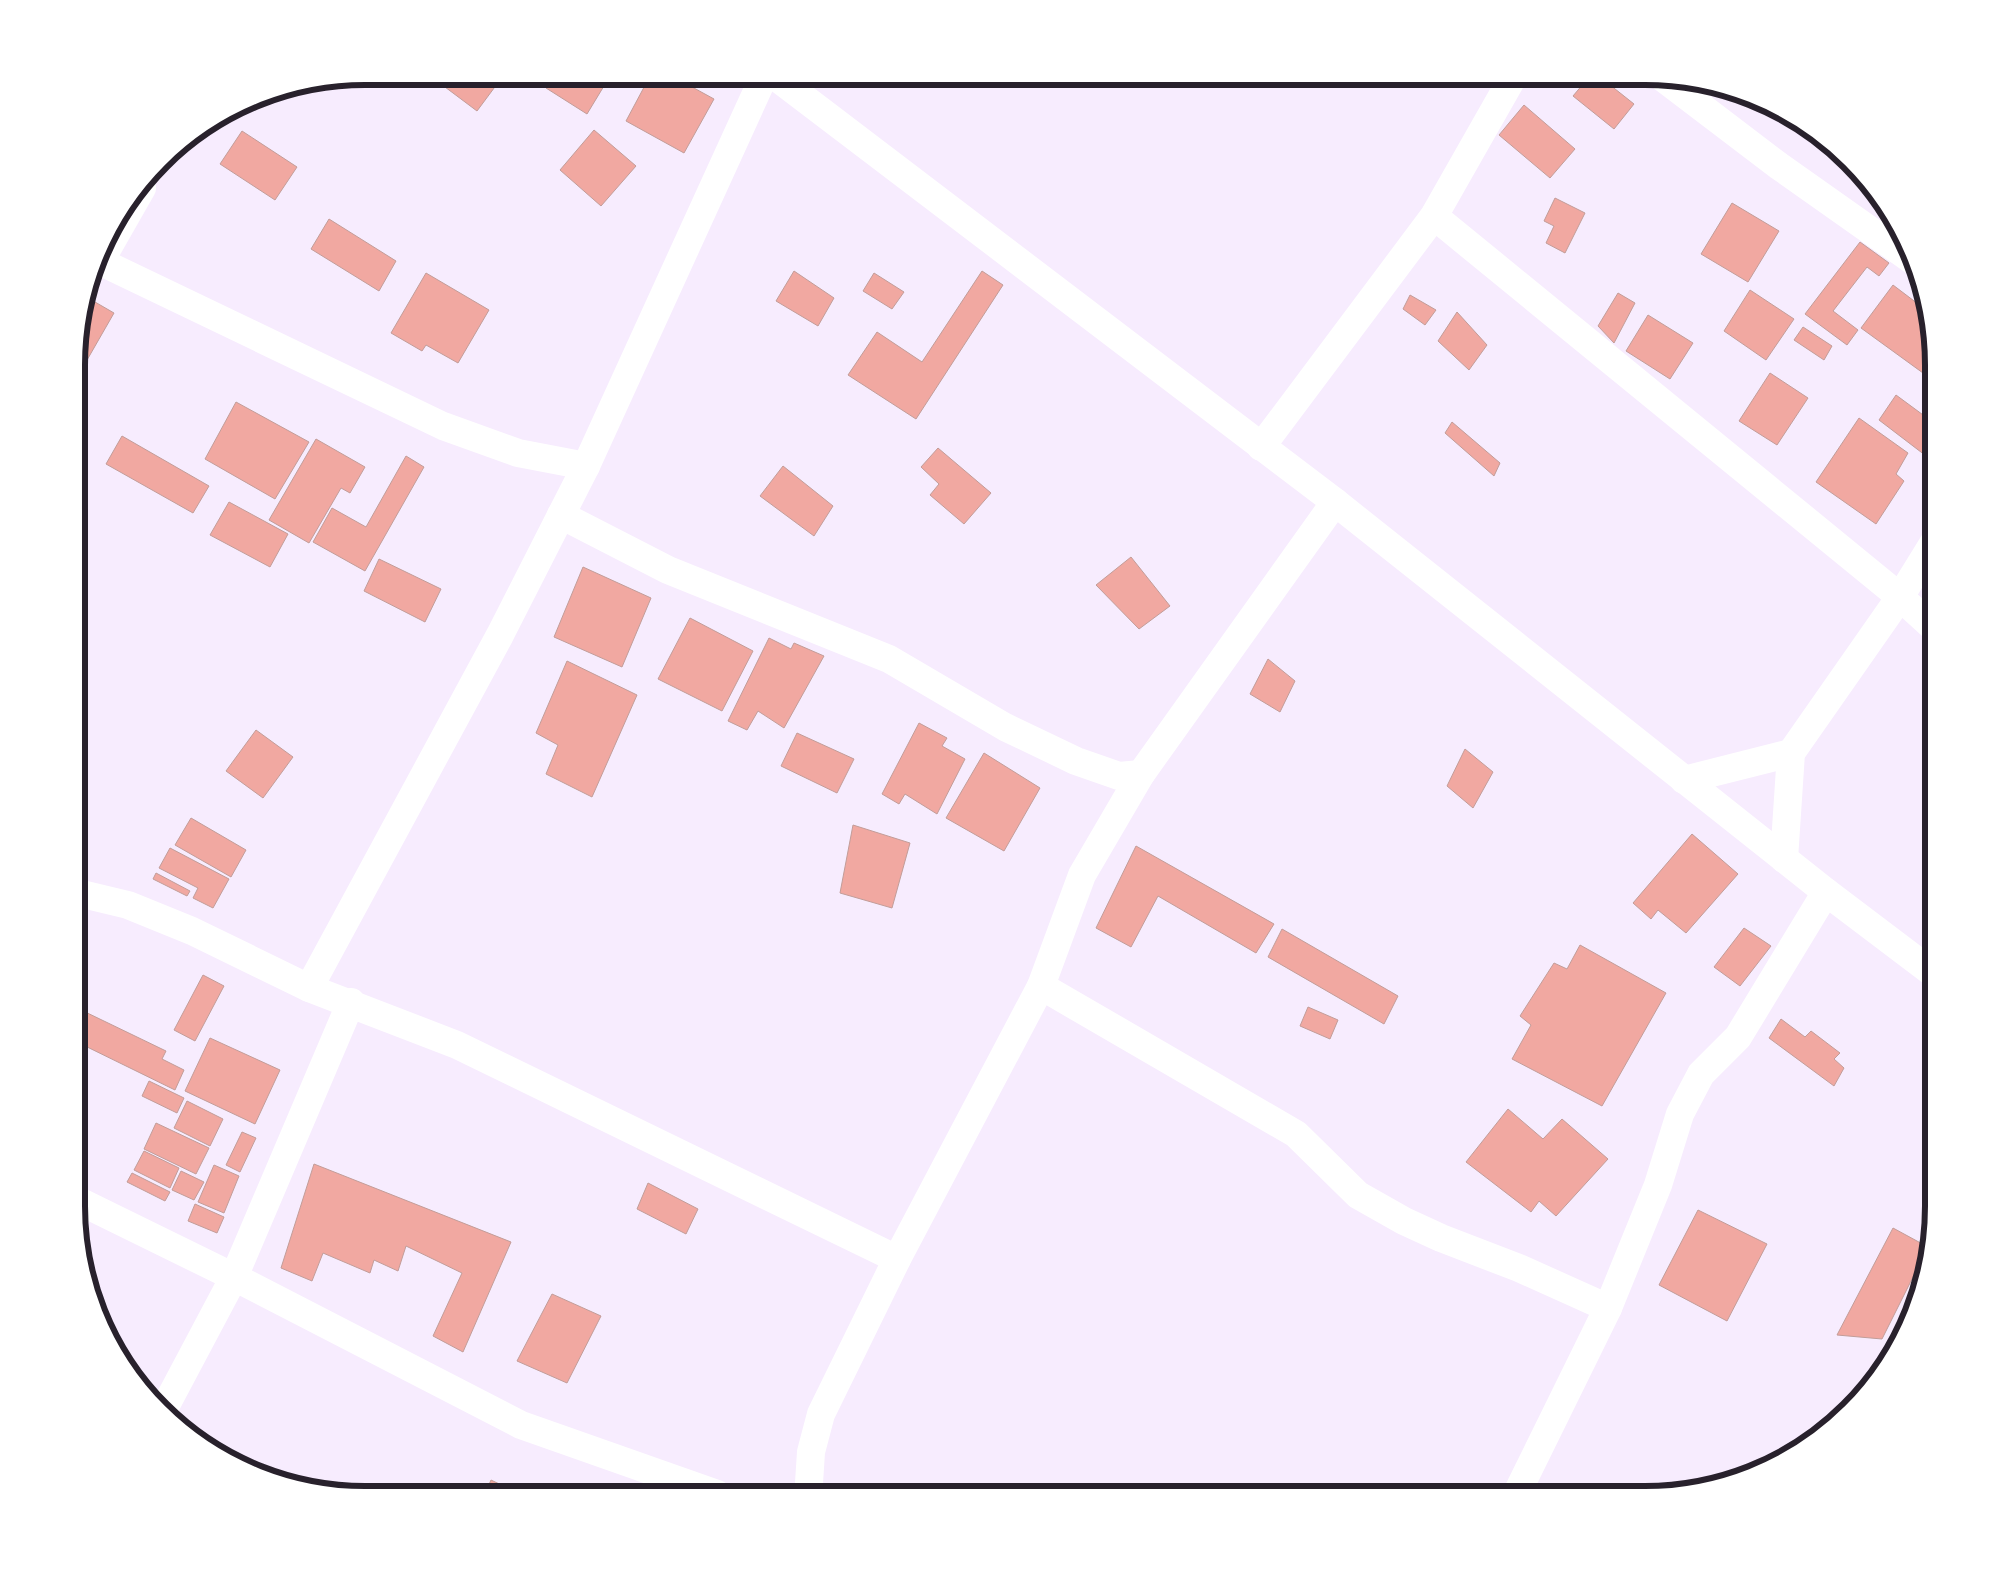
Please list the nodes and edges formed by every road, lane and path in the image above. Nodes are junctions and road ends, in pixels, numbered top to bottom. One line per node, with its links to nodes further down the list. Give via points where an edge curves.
1 (760, 85): 9 (street)
2 (788, 85): 8 (street)
3 (1509, 85): 5 (street)
4 (1675, 87): 6 (street)
5 (1434, 216): 8 (street); 13 (street)
6 (1901, 253)
7 (104, 263): 9 (street, via 443,426 518,453)
8 (1261, 446): 10 (street)
9 (586, 466): 11 (street)
10 (1335, 502): 16 (street); 17 (street)
11 (561, 515): 16 (street, via 668,570 889,659 1005,727 1076,762 1119,776); 23 (street, via 491,652)
12 (1925, 556): 13 (street)
13 (1900, 596): 14 (street); 15 (street)
14 (1925, 620)
15 (1791, 753): 17 (street); 18 (street)
16 (1141, 774): 22 (street, via 1082,875)
17 (1684, 780): 18 (street)
18 (1784, 859): 19 (street)
19 (1826, 892): 21 (street); 28 (street, via 1738,1037 1700,1074 1680,1114 1658,1186)
20 (85, 895): 23 (street, via 128,905 192,931)
21 (1925, 967)
22 (1041, 986): 26 (street); 28 (street, via 1296,1134 1358,1195 1404,1221)
23 (309, 988): 24 (street)
24 (351, 1002): 26 (street, via 457,1045); 27 (street)
25 (85, 1204): 27 (street)
26 (897, 1259): 31 (street, via 821,1414 811,1452)
27 (234, 1277): 29 (street); 30 (street, via 520,1425)
28 (1608, 1308): 32 (street)
29 (167, 1404)
30 (694, 1486)
31 (810, 1486)
32 (1520, 1486)

